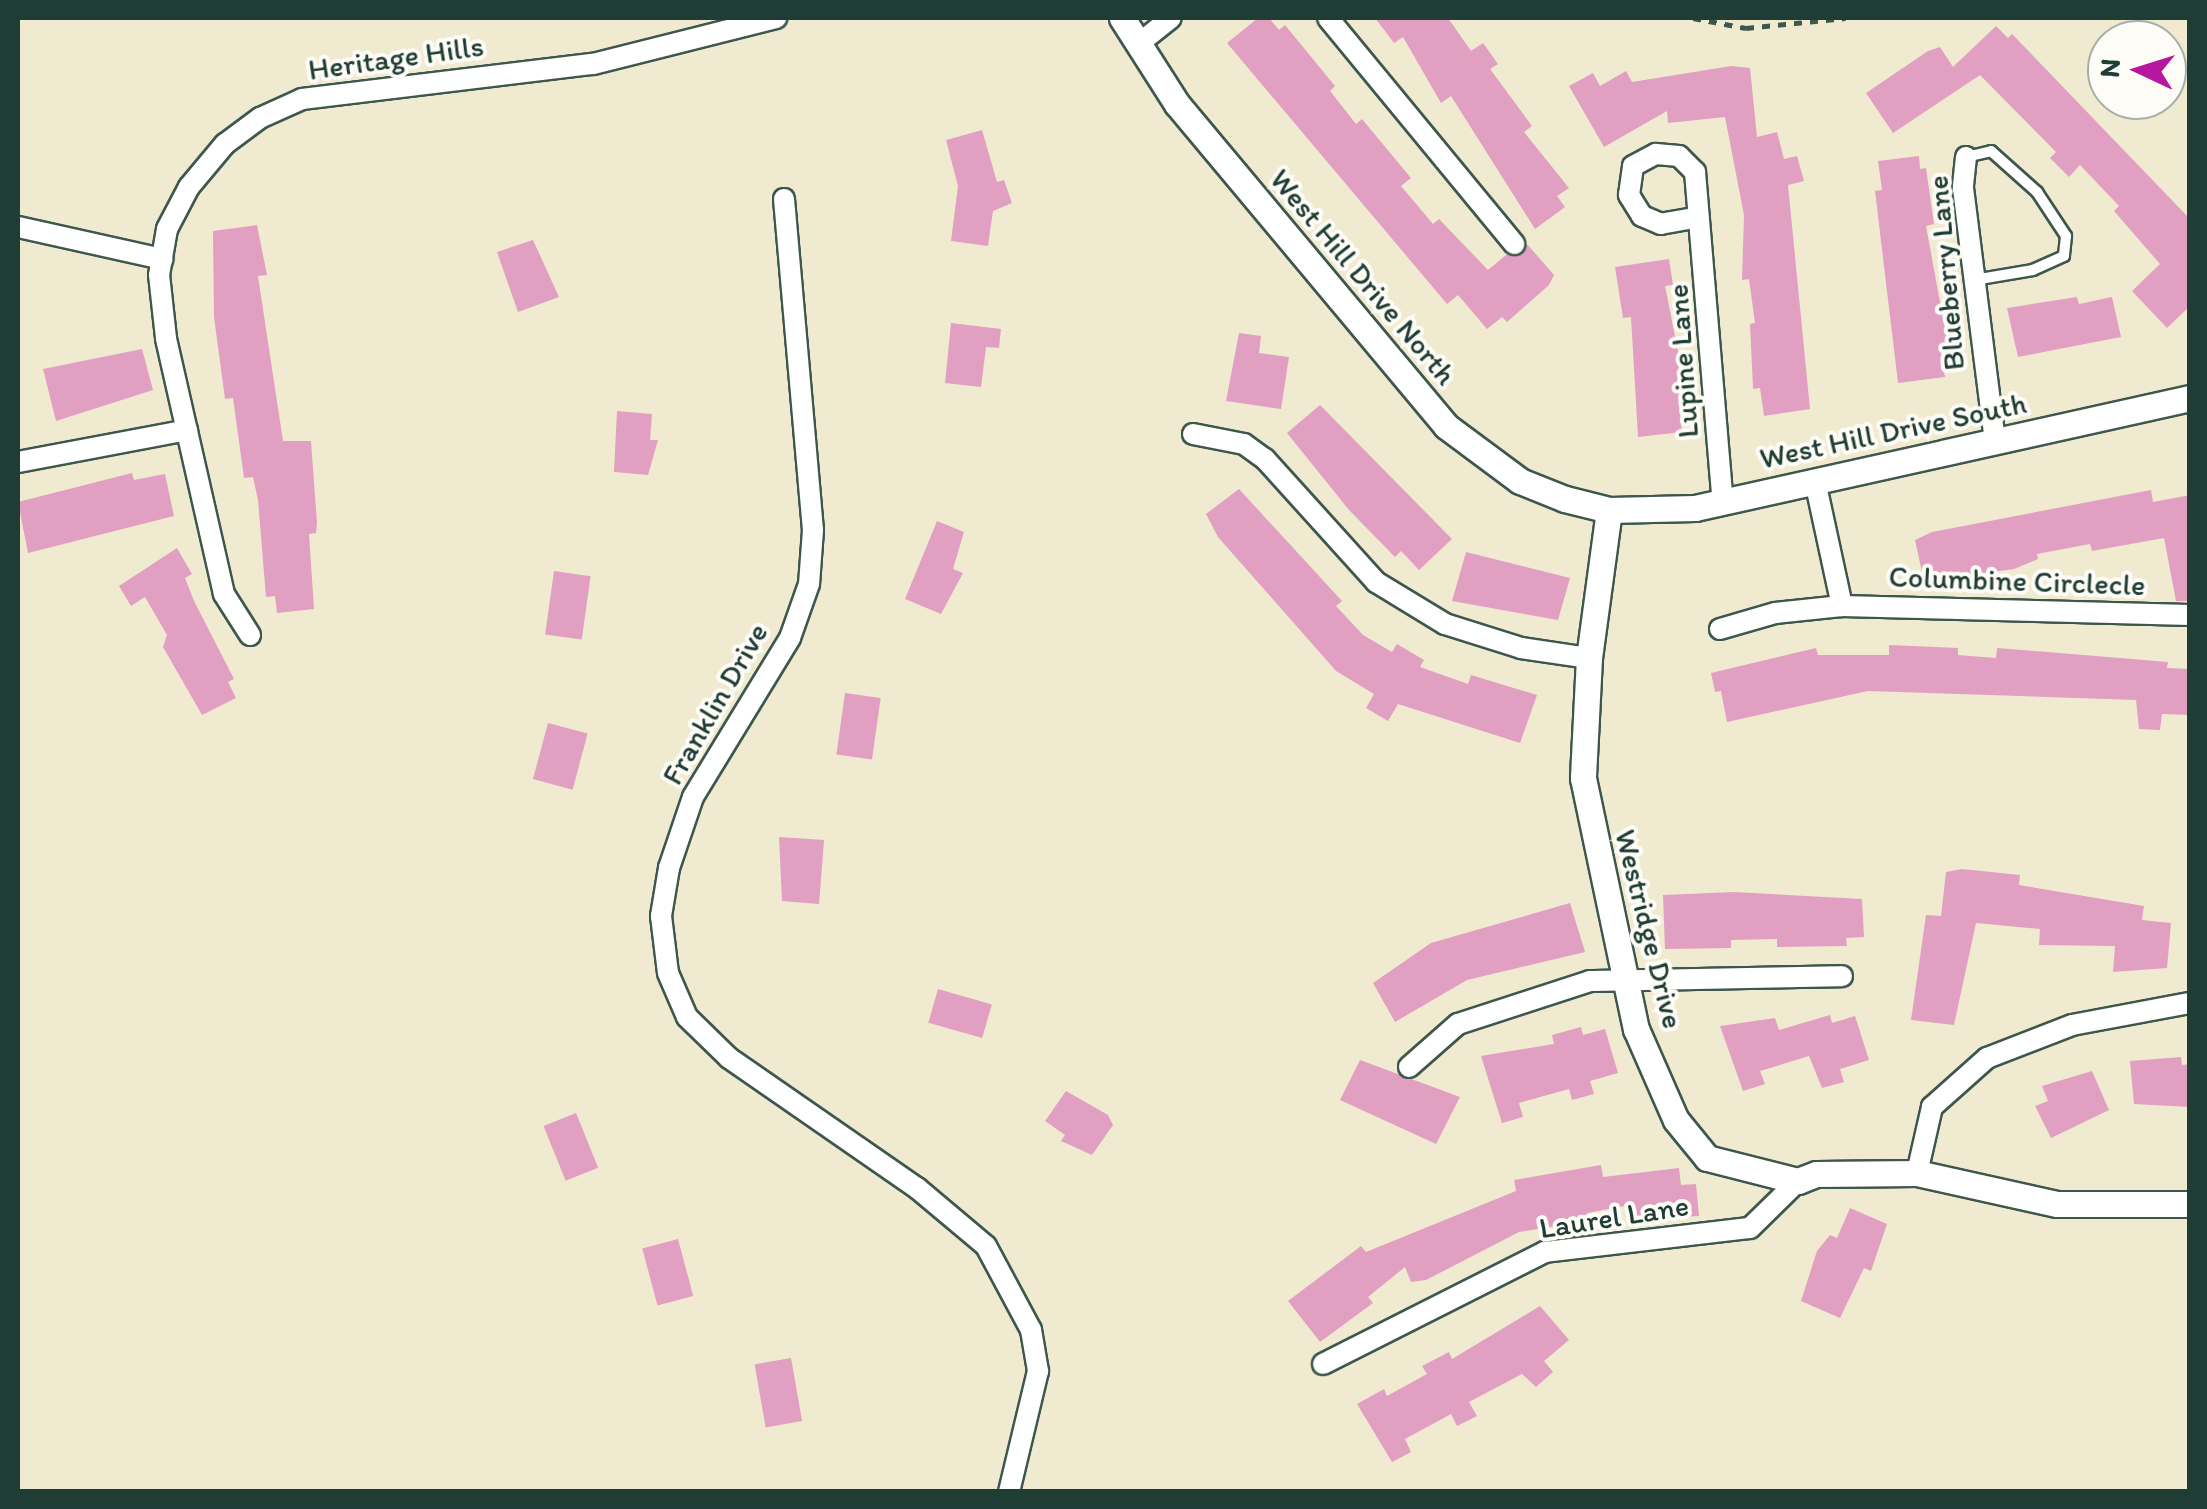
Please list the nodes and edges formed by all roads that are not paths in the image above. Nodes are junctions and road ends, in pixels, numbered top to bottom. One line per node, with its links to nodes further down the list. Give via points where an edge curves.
1 (776, 18): 11 (street, Heritage Hills, via 593,64 302,99 260,118 226,144 189,187 167,229)
2 (1122, 18): 5 (street, West Hill Drive North)
3 (1171, 18): 5 (street)
4 (1328, 18): 10 (street)
5 (1137, 45): 20 (street, West Hill Drive North, via 1178,104 1446,426 1520,481)
6 (1966, 158): 12 (street, Blueberry Lane); 12 (lane, via 1991,151 2037,192 2066,236 2064,256 2032,270)
7 (784, 199): 34 (street, Franklin Drive, via 812,530 809,584 790,638 693,797 669,868 662,916 668,973 688,1017 729,1058 916,1188 986,1246 1031,1330 1038,1371)
8 (1694, 218): 19 (street, Lupine Lane, via 1708,272)
9 (18, 226): 11 (street)
10 (1514, 244)
11 (162, 259): 14 (street, Heritage Hills, via 166,338)
12 (1974, 280): 16 (street, Blueberry Lane)
13 (2190, 398): 16 (street, West Hill Drive South)
14 (187, 430): 17 (street); 24 (street, Heritage Hills, via 224,594)
15 (1193, 434): 25 (street, via 1244,444 1265,459 1376,582 1445,624 1521,648)
16 (1995, 442): 18 (street, West Hill Drive South)
17 (18, 462)
18 (1815, 481): 19 (street, West Hill Drive South); 21 (street)
19 (1723, 502): 20 (street, West Hill Drive South, via 1671,511)
20 (1609, 510): 25 (street, Westridge Drive)
21 (1842, 606): 22 (street, Columbine Circlecle); 23 (street, Columbine Circlecle, via 1775,613)
22 (2190, 615)
23 (1720, 629)
24 (250, 636)
25 (1588, 658): 27 (street, Westridge Drive, via 1583,778)
26 (1842, 976): 27 (street)
27 (1625, 978): 29 (street, via 1590,981 1458,1024); 31 (street, Westridge Drive, via 1636,1029 1676,1120 1708,1158)
28 (2190, 1003): 30 (street, via 2072,1026 1987,1058 1932,1107)
29 (1409, 1066)
30 (1917, 1173): 31 (street, Westridge Drive, via 1816,1174); 32 (street, Westridge Drive, via 2057,1204)
31 (1798, 1181): 33 (street, Laurel Lane, via 1750,1228 1545,1252)
32 (2190, 1204)
33 (1323, 1364)
34 (1008, 1492)

